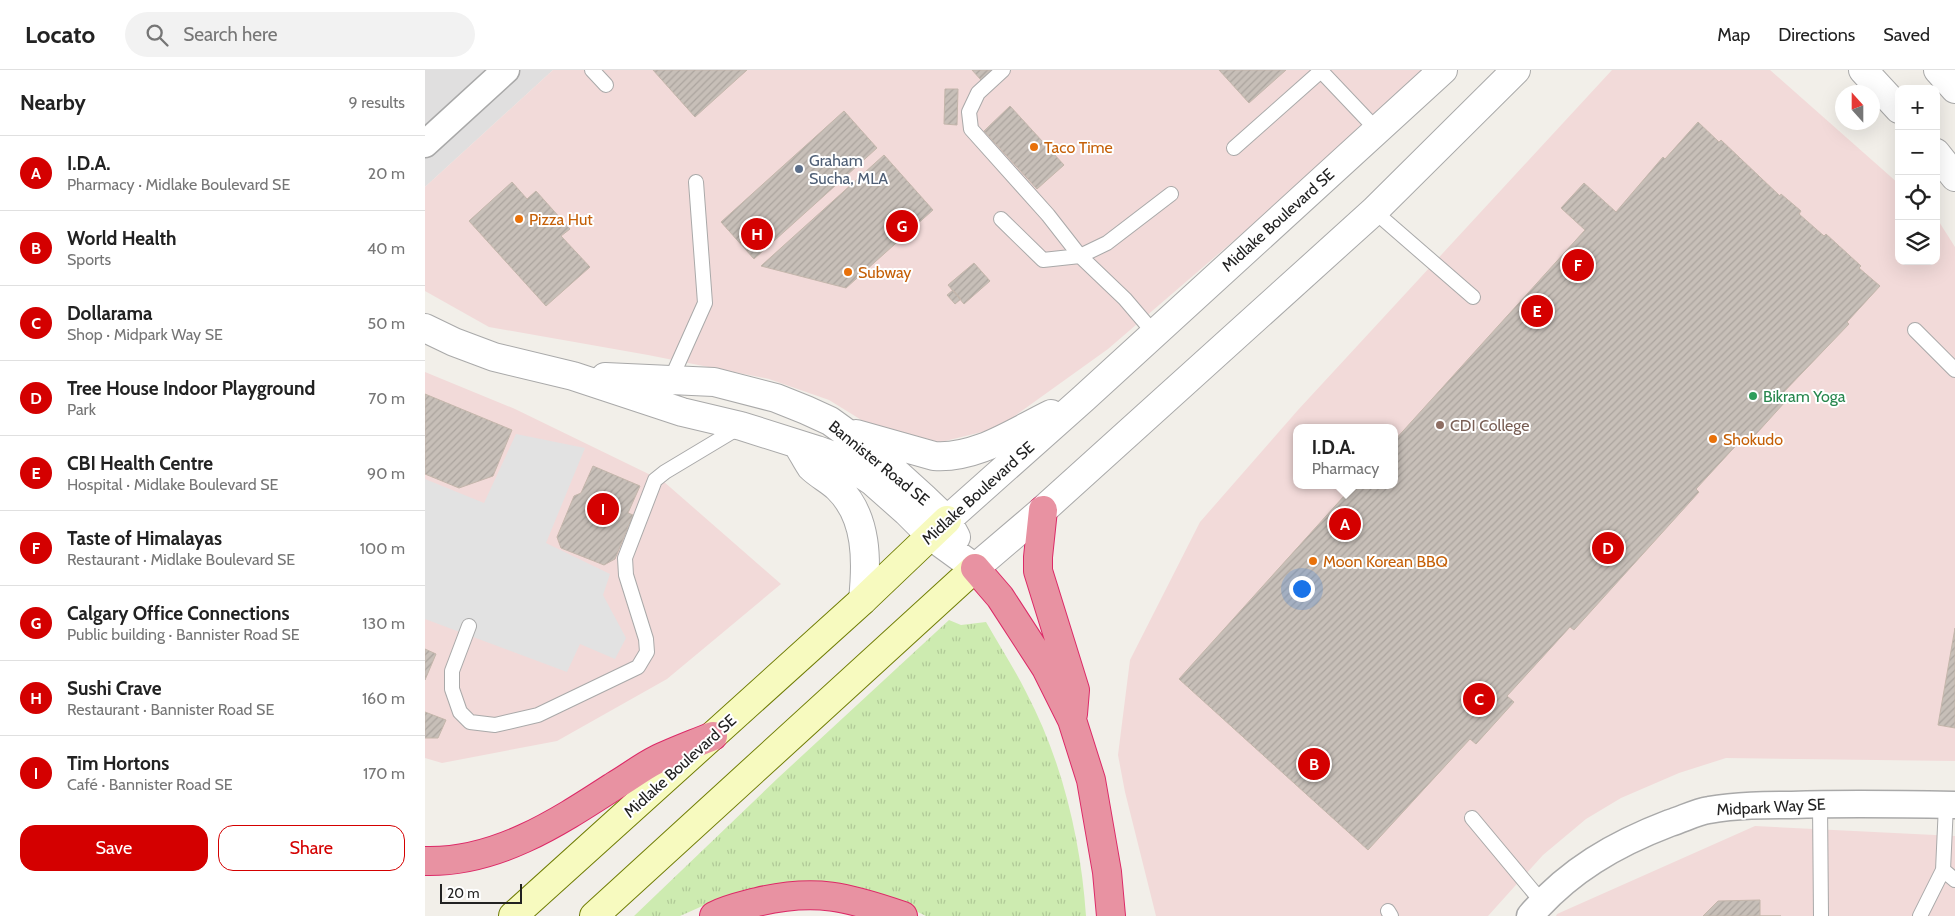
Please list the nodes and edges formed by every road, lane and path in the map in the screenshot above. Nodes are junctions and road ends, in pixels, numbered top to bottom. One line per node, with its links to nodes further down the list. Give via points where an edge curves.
1 (592, 70): 10 (lane)
2 (1003, 70): 23 (lane, via 978,93 969,112 971,129 1048,214)
3 (1321, 70): 13 (lane); 15 (lane)
4 (1443, 70): 13 (street, Midlake Boulevard SE)
5 (1516, 70): 17 (street)
6 (1537, 70): 17 (street)
7 (1863, 70): 12 (street)
8 (1938, 70): 11 (street)
9 (500, 72): 14 (street)
10 (606, 85)
11 (1955, 89)
12 (1895, 105)
13 (1377, 130): 27 (street, Midlake Boulevard SE)
14 (425, 144)
15 (1234, 148)
16 (1940, 158): 18 (street)
17 (1424, 161): 21 (street)
18 (1955, 177)
19 (696, 182): 30 (lane, via 705,303)
20 (1171, 194): 23 (lane, via 1107,243)
21 (1374, 211): 24 (lane); 35 (street)
22 (1001, 219): 23 (lane, via 1043,260)
23 (1080, 256): 27 (lane, via 1125,299)
24 (1473, 297)
25 (425, 328): 29 (street, Bannister Road SE, via 494,357)
26 (1915, 330): 28 (lane)
27 (1154, 333): 31 (street, Midlake Boulevard SE)
28 (1955, 370)
29 (573, 376): 30 (street, Bannister Road SE); 32 (street, Bannister Road SE, via 682,412)
30 (671, 379): 33 (street, Bannister Road SE, via 714,382 776,398 830,421)
31 (1083, 398): 33 (street, via 979,450 947,457); 36 (street, Midlake Boulevard SE)
32 (741, 426): 34 (street, Bannister Road SE); 39 (lane, via 655,480 625,558 626,575 646,639 647,652 638,667 538,715 495,725 470,722 460,712 452,689 452,671)
33 (843, 430): 36 (street, Bannister Road SE, via 904,480)
34 (797, 444): 36 (street, Bannister Road SE, via 836,458 872,481 907,512); 38 (street, via 811,467 838,488 861,526 865,575)
35 (1043, 510): 37 (street); 40 (highway, via 1038,571 1075,690)
36 (939, 528): 37 (street, Bannister Road SE); 38 (main road, Midlake Boulevard SE)
37 (975, 568): 40 (highway, via 1005,605 1046,668); 50 (main road)
38 (863, 600): 41 (main road, Midlake Boulevard SE)
39 (469, 626)
40 (1072, 720): 53 (highway, via 1091,780)
41 (713, 736): 45 (highway, via 656,760 548,826 512,844 485,854); 49 (main road, Midlake Boulevard SE)
42 (1821, 804): 43 (street, Midpark Way SE); 48 (street, Midpark Way SE, via 1707,810 1635,836 1597,857); 54 (lane)
43 (1950, 805): 46 (lane)
44 (1472, 818): 48 (lane)
45 (425, 861)
46 (1943, 870): 47 (lane); 55 (lane)
47 (1955, 880)
48 (1536, 909)
49 (513, 916)
50 (594, 916)
51 (713, 916): 52 (highway, via 738,906 805,894 859,901)
52 (903, 916)
53 (1111, 916)
54 (1821, 916)
55 (1920, 916)

